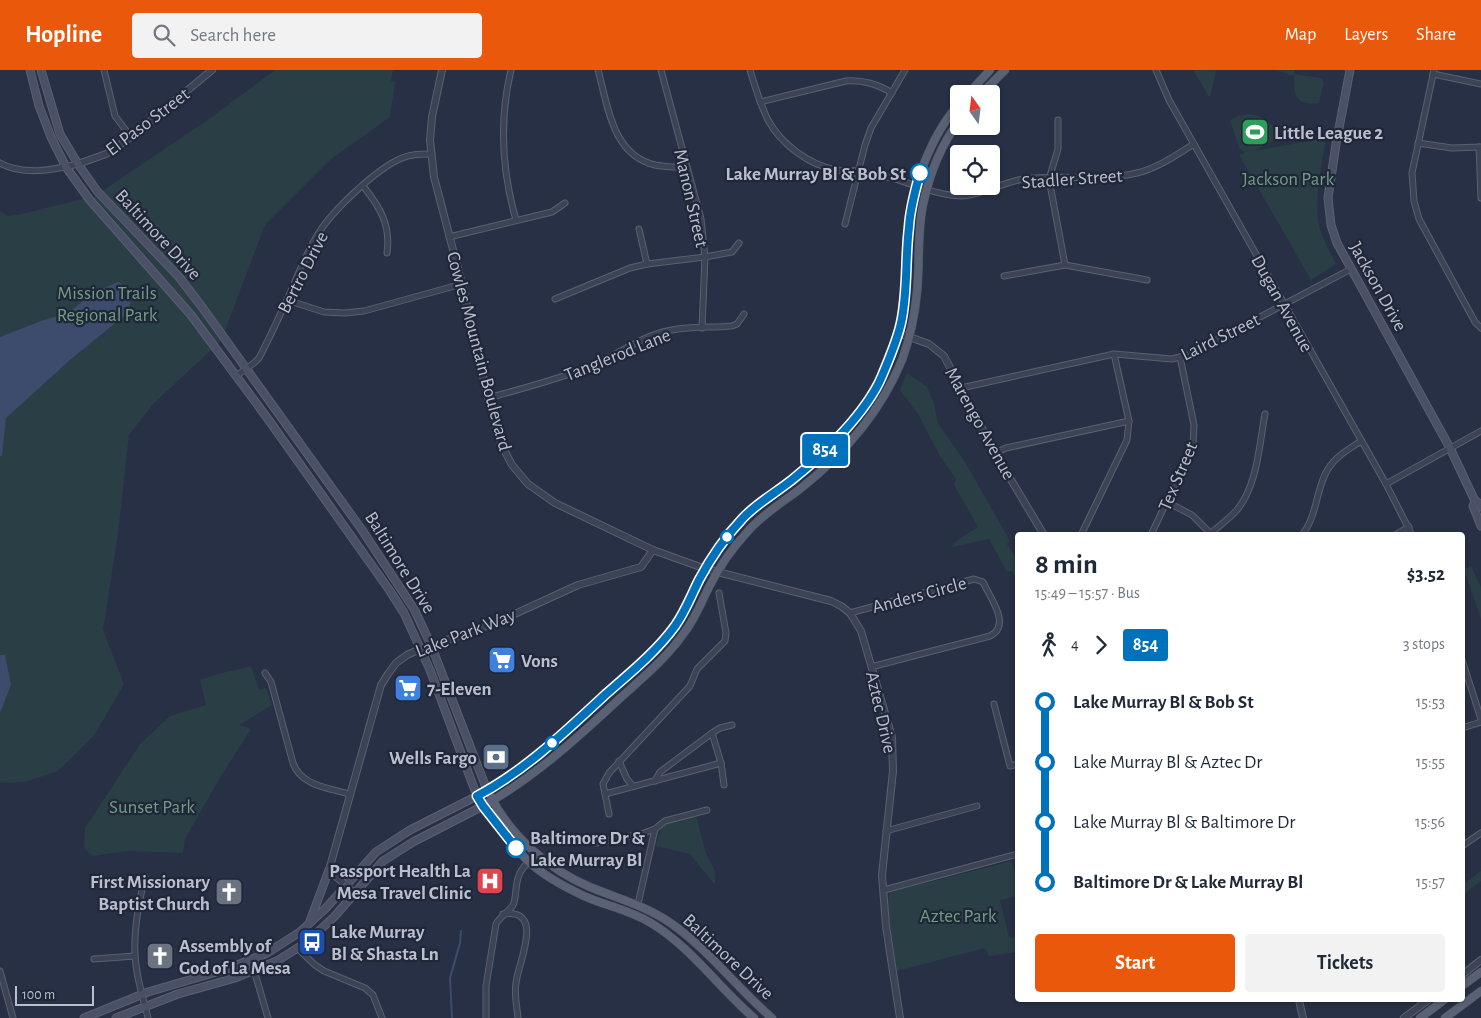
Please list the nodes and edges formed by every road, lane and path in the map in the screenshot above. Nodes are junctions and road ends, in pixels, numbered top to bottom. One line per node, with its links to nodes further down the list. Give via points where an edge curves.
1 (30, 70): 31 (main road, Baltimore Drive, via 50,137)
2 (41, 70): 30 (main road, Baltimore Drive, via 60,134)
3 (104, 70): 24 (street, via 116,116)
4 (212, 70): 24 (street, El Paso Street)
5 (442, 70): 28 (street, Cowles Mountain Boulevard, via 432,117)
6 (511, 70): 40 (street, via 506,91 503,149 508,194)
7 (598, 70): 32 (street, via 615,131 626,148 649,163)
8 (661, 70): 32 (street, Manon Street)
9 (750, 70): 20 (street, Stadler Street)
10 (905, 70): 19 (street)
11 (990, 70): 17 (main road)
12 (1005, 70): 18 (main road)
13 (1156, 70): 26 (street, Dugan Avenue, via 1168,100)
14 (1350, 70): 49 (main road, Jackson Drive, via 1328,198 1331,225)
15 (1434, 72): 16 (street); 25 (street)
16 (1481, 84)
17 (976, 85)
18 (990, 85)
19 (892, 93): 20 (street, via 859,80); 33 (street, via 871,128)
20 (760, 102): 33 (street, Stadler Street, via 773,128 800,154 830,168)
21 (950, 117): 35 (main road, via 928,154)
22 (1058, 120): 34 (street, via 1058,149)
23 (950, 135): 37 (main road, via 942,148)
24 (131, 137): 30 (street, El Paso Street, via 106,154)
25 (1418, 143): 27 (street, via 1452,148); 58 (street, via 1412,191 1419,219)
26 (1194, 144): 34 (street, Stadler Street, via 1156,167 1136,173); 55 (street, Dugan Avenue)
27 (1480, 147): 38 (street)
28 (432, 154): 36 (street, Bertro Drive, via 416,154 395,161); 43 (street, Cowles Mountain Boulevard, via 434,177)
29 (0, 163): 31 (street, via 23,172)
30 (78, 164): 31 (street); 63 (main road, Baltimore Drive, via 104,198 179,277)
31 (66, 167): 64 (main road, Baltimore Drive, via 89,199 192,315)
32 (687, 168): 46 (street, Manon Street, via 701,219)
33 (858, 171): 35 (street, Stadler Street); 41 (street)
34 (1049, 178): 37 (street, Stadler Street, via 1024,179 960,196); 48 (street)
35 (917, 185): 37 (street, Stadler Street); 59 (main road, via 910,211 906,293)
36 (363, 186): 45 (street, via 384,217 389,238); 54 (street, Bertro Drive, via 319,232)
37 (928, 189): 60 (main road, via 923,204 917,293)
38 (1481, 198)
39 (565, 203): 40 (street, via 552,212)
40 (516, 220): 43 (street)
41 (845, 224)
42 (639, 229): 47 (street)
43 (449, 237): 52 (street, Cowles Mountain Boulevard)
44 (739, 242): 46 (street, via 732,252)
45 (387, 253)
46 (705, 257): 47 (street); 57 (street, Manon Street)
47 (647, 264): 53 (street)
48 (1065, 265): 50 (street); 51 (street)
49 (1351, 269): 55 (street, Laird Street); 73 (main road, Jackson Drive)
50 (1004, 276)
51 (1147, 280)
52 (462, 284): 54 (street, via 345,313 324,312); 68 (street, Cowles Mountain Boulevard)
53 (555, 299)
54 (287, 300): 63 (street, Bertro Drive, via 259,358)
55 (1284, 304): 62 (street, Laird Street); 72 (street, Dugan Avenue)
56 (744, 314): 57 (street, Tanglerod Lane, via 732,326)
57 (702, 328): 68 (street, Tanglerod Lane, via 658,333 596,364 538,385)
58 (1481, 328)
59 (898, 333): 60 (street, Marengo Avenue); 66 (main road)
60 (909, 337): 65 (street, Marengo Avenue, via 929,344 941,353); 67 (main road)
61 (1114, 354): 62 (street, Laird Street); 65 (street, Laird Street); 70 (street)
62 (1180, 358): 77 (street, Tex Street, via 1194,439)
63 (246, 369): 64 (street, Bertro Drive); 91 (main road, Baltimore Drive)
64 (236, 376): 92 (main road, Baltimore Drive)
65 (961, 388): 74 (street, Marengo Avenue)
66 (875, 389): 67 (main road); 90 (main road, via 854,418 815,460 744,517 730,534)
67 (885, 395): 90 (main road, via 854,436 823,469 753,525)
68 (488, 398): 89 (street, Cowles Mountain Boulevard, via 502,444 512,465 528,484 555,503)
69 (1265, 414): 85 (street, via 1248,492 1230,517)
70 (1129, 421): 74 (street); 82 (street, via 1127,440)
71 (1481, 431): 73 (street)
72 (1361, 440): 75 (street, Dugan Avenue); 86 (street, via 1337,457 1327,470 1315,511)
73 (1450, 448): 75 (street); 76 (main road, Jackson Drive)
74 (995, 453): 81 (street, Marengo Avenue)
75 (1386, 484): 80 (street, Dugan Avenue)
76 (1475, 501): 78 (main road, Jackson Drive); 79 (main road, Jackson Drive, via 1473,506)
77 (1168, 502): 83 (street, Tex Street); 84 (street, via 1192,515)
78 (1481, 507)
79 (1481, 526)
80 (1409, 527): 87 (street); 88 (street, Dugan Avenue)
81 (1042, 532)
82 (1082, 532)
83 (1153, 532)
84 (1209, 532)
85 (1213, 532)
86 (1304, 532)
87 (1400, 532)
88 (1411, 532)
89 (653, 550): 90 (street, Cowles Mountain Boulevard); 96 (street, Lake Park Way, via 642,567 578,585 494,623)
90 (713, 570): 94 (street, via 825,599); 95 (main road); 97 (main road, via 710,585 693,620)
91 (399, 584): 92 (street); 96 (main road, Baltimore Drive)
92 (390, 591): 98 (main road, Baltimore Drive)
93 (719, 593): 108 (street, via 725,641 697,670 690,686)
94 (850, 613): 99 (street, Aztec Drive, via 861,631); 99 (street, Anders Circle, via 974,579 983,582 1001,620 998,630 990,636)
95 (664, 639): 97 (main road); 114 (main road, via 548,747)
96 (431, 645): 98 (street, Lake Park Way); 114 (main road, Baltimore Drive)
97 (673, 646): 118 (main road, via 636,684 545,765)
98 (420, 649): 115 (street, Lake Park Way, via 396,663 381,685); 117 (main road, Baltimore Drive)
99 (871, 667): 124 (street, Aztec Drive, via 892,737 894,756)
100 (1465, 669): 103 (street)
101 (266, 673): 115 (street, via 298,773 311,783)
102 (994, 704): 110 (street, via 1010,766)
103 (1481, 718)
104 (1481, 722): 106 (street)
105 (732, 724): 107 (street)
106 (1465, 727)
107 (712, 733): 109 (street); 111 (street, via 660,772)
108 (619, 761): 113 (street); 116 (street, via 603,784)
109 (721, 763): 111 (street); 112 (street)
110 (1015, 765)
111 (655, 781): 113 (street)
112 (724, 785)
113 (633, 786): 116 (street)
114 (487, 790): 117 (main road); 118 (main road, Baltimore Drive)
115 (350, 794): 131 (street, Lake Park Way)
116 (605, 794): 122 (street)
117 (477, 796): 119 (main road, Baltimore Drive); 133 (main road, via 430,819 376,852)
118 (493, 801): 119 (main road); 128 (main road, Baltimore Drive)
119 (483, 806): 130 (main road, Baltimore Drive); 135 (main road, via 399,850 383,861)
120 (977, 806): 124 (street)
121 (707, 810): 123 (street, via 665,822)
122 (609, 814)
123 (655, 829): 126 (street); 136 (street)
124 (886, 831): 134 (street, Aztec Drive, via 882,875)
125 (1481, 833): 127 (street)
126 (596, 843)
127 (1465, 844)
128 (536, 853): 130 (street); 136 (main road, Baltimore Drive, via 562,873)
129 (1015, 855): 134 (street)
130 (529, 863): 137 (street, via 522,869); 165 (main road, Baltimore Drive, via 585,897 652,923 699,962)
131 (329, 870): 133 (street); 140 (main road)
132 (145, 877): 142 (street, via 137,916)
133 (346, 885): 135 (street); 140 (main road)
134 (884, 890): 167 (street, Aztec Drive)
135 (354, 893): 141 (main road, via 334,917)
136 (638, 904): 166 (main road, Baltimore Drive, via 703,949 750,1000)
137 (513, 905): 138 (street); 139 (street)
138 (503, 914): 139 (street, via 512,913); 163 (street, via 496,924 486,986)
139 (522, 918): 164 (street, via 527,940 515,984)
140 (309, 924): 144 (main road, via 281,945)
141 (297, 948): 147 (main road); 162 (street, via 315,966 373,995)
142 (135, 956): 143 (street); 152 (street)
143 (94, 959)
144 (251, 960): 147 (street); 152 (main road)
145 (1481, 960): 149 (street)
146 (0, 970): 157 (street)
147 (255, 971): 156 (main road); 161 (street)
148 (1481, 972): 150 (main road)
149 (1465, 973)
150 (1465, 984)
151 (1481, 991): 171 (main road)
152 (143, 994): 156 (street); 158 (main road)
153 (1299, 1002): 168 (street)
154 (1425, 1002): 169 (street)
155 (1441, 1002): 170 (main road)
156 (145, 1006): 159 (main road); 160 (street)
157 (13, 1018)
158 (84, 1018)
159 (116, 1018)
160 (148, 1018)
161 (268, 1018)
162 (382, 1018)
163 (486, 1018)
164 (518, 1018)
165 (754, 1018)
166 (772, 1018)
167 (900, 1018)
168 (1303, 1018)
169 (1404, 1018)
170 (1420, 1018)
171 (1445, 1018)

